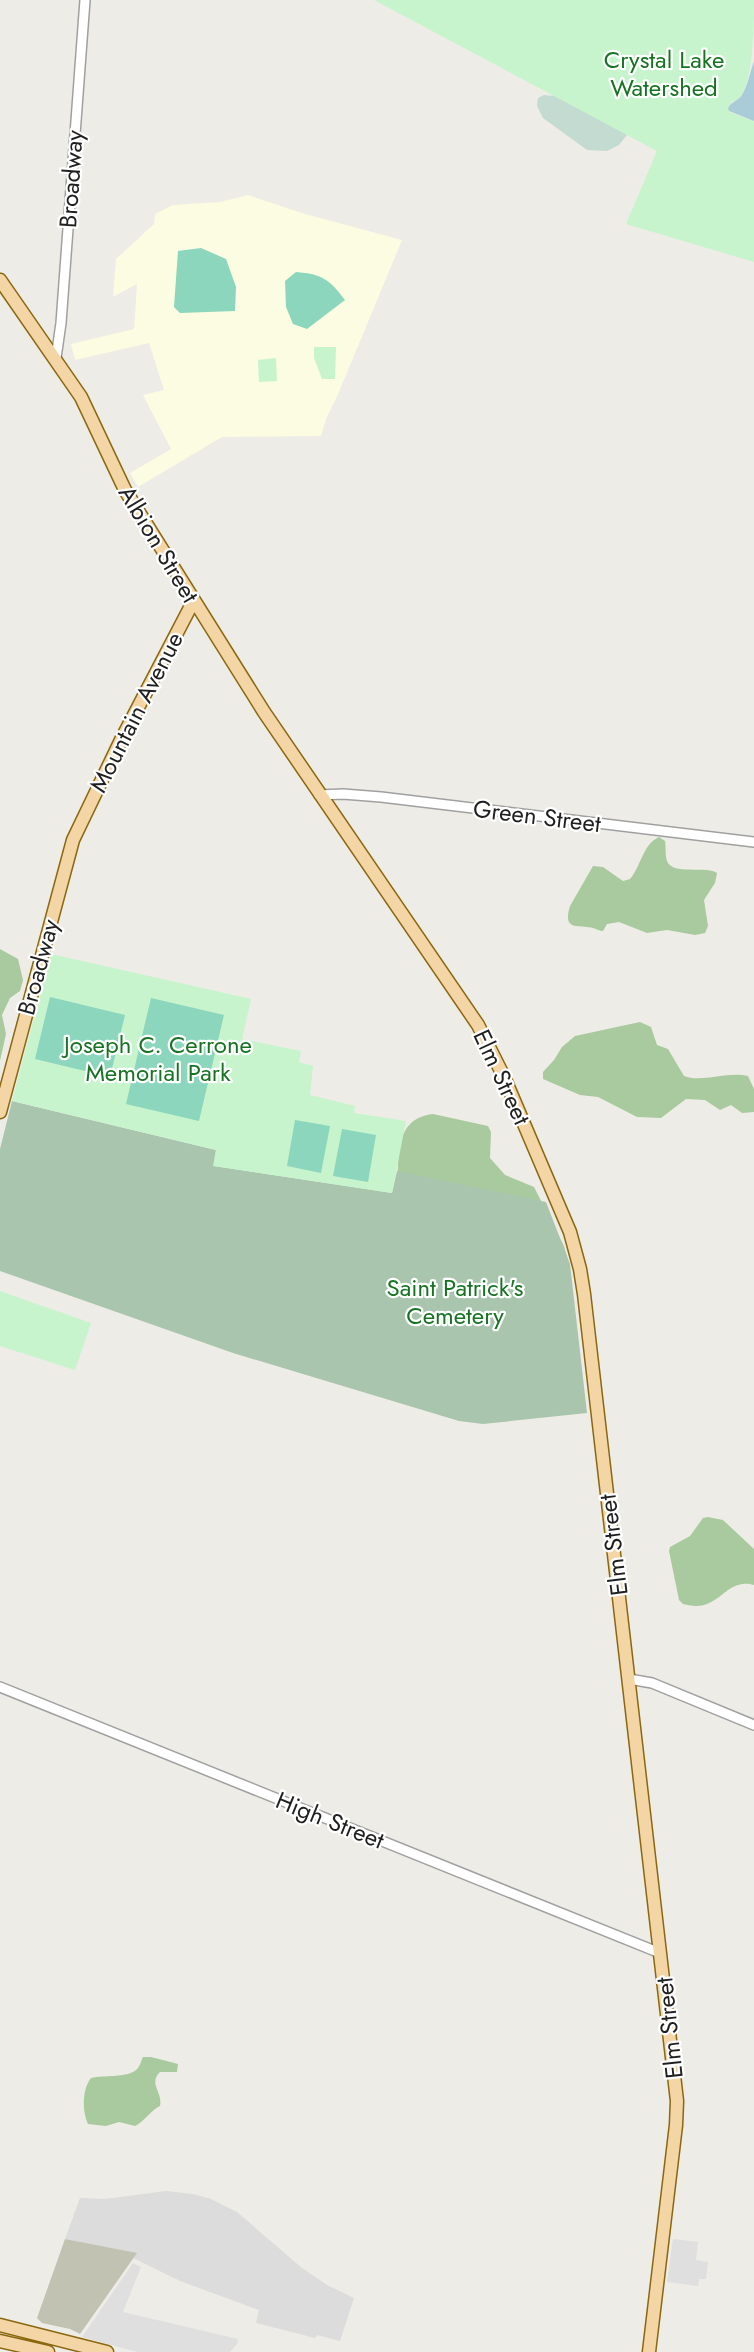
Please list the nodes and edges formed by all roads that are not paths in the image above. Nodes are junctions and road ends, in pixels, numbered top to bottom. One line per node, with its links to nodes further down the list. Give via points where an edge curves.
1 (85, 0): 3 (street, Broadway)
2 (0, 280): 3 (main road, Albion Street)
3 (56, 358): 4 (main road, Albion Street, via 88,410 124,490)
4 (193, 602): 5 (main road, Albion Street); 6 (main road, Mountain Avenue)
5 (323, 799): 7 (street, Green Street, via 343,794 381,797); 9 (main road, Elm Street, via 478,1025 570,1232 583,1286)
6 (81, 823): 8 (main road, Broadway, via 58,892)
7 (754, 842)
8 (0, 1112)
9 (629, 1679): 11 (street, via 652,1683); 12 (main road, Elm Street)
10 (0, 1687): 12 (street, High Street)
11 (754, 1725)
12 (660, 1953): 18 (main road, Elm Street, via 677,2114)
13 (0, 2325): 15 (main road)
14 (0, 2341): 16 (main road)
15 (65, 2347): 17 (main road)
16 (48, 2352)
17 (107, 2352)
18 (649, 2352)

